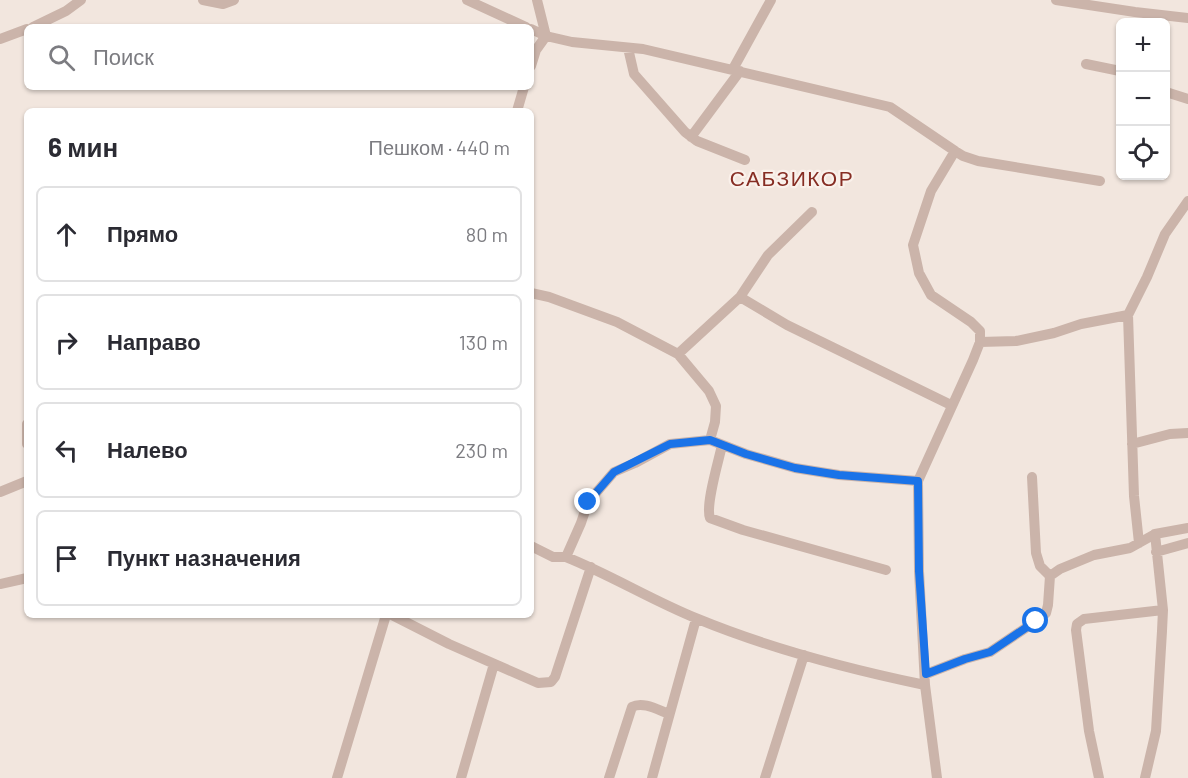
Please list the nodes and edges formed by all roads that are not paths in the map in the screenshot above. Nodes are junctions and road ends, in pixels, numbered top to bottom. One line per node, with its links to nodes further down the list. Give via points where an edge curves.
1 (81, 0): 9 (street)
2 (203, 0): 3 (street, via 223,4)
3 (234, 0)
4 (467, 0): 10 (street)
5 (537, 0): 13 (street)
6 (771, 0): 18 (street)
7 (1056, 0): 8 (street)
8 (1188, 18)
9 (40, 24)
10 (519, 24)
11 (24, 30): 14 (street)
12 (534, 31): 13 (street)
13 (546, 36): 15 (street); 16 (street)
14 (0, 39)
15 (628, 48): 18 (street); 24 (street, via 634,74)
16 (534, 56)
17 (1086, 64): 19 (street)
18 (736, 70): 24 (street); 25 (street, via 890,107)
19 (1116, 70)
20 (524, 90): 23 (street)
21 (1170, 93): 22 (street)
22 (1188, 99)
23 (518, 108)
24 (690, 137): 26 (street)
25 (955, 151): 27 (street, via 978,161); 33 (street, via 932,191 913,245 919,273 931,295 971,322 980,331)
26 (744, 160)
27 (1100, 181)
28 (1188, 201): 32 (street, via 1165,234)
29 (812, 212): 31 (street, via 768,255)
30 (534, 294): 34 (street, via 617,322)
31 (740, 297): 34 (street); 35 (street, via 788,325)
32 (1128, 315): 33 (street, via 1016,341); 38 (street)
33 (980, 342): 35 (street)
34 (678, 354): 37 (street, via 716,405)
35 (951, 405): 41 (street)
36 (1188, 433): 38 (street)
37 (710, 440): 39 (street); 50 (street, via 670,444 614,472 588,502)
38 (1132, 444): 46 (street)
39 (722, 445): 41 (street, via 795,468); 52 (street, via 708,513 713,519)
40 (1032, 477): 53 (street, via 1036,554 1040,566)
41 (918, 481): 62 (street)
42 (24, 482): 43 (street)
43 (0, 492)
44 (1188, 528): 45 (street)
45 (1155, 534): 46 (street); 49 (street)
46 (1139, 543): 53 (street, via 1094,555)
47 (1188, 543): 49 (street)
48 (534, 548): 50 (street, via 553,557)
49 (1156, 552): 56 (street)
50 (566, 557): 51 (street)
51 (591, 567): 59 (street); 61 (street, via 551,682 538,684)
52 (886, 570)
53 (1050, 576): 62 (street, via 1046,613 990,652 965,659)
54 (24, 579): 55 (street)
55 (0, 584)
56 (1162, 609): 70 (street, via 1084,619 1077,624 1089,731); 71 (street, via 1156,731)
57 (385, 618): 64 (street)
58 (398, 618): 61 (street)
59 (696, 619): 60 (street); 63 (street)
60 (804, 655): 62 (street, via 877,675); 68 (street)
61 (494, 664): 65 (street)
62 (925, 679): 69 (street)
63 (669, 714): 66 (street, via 645,705 632,707); 67 (street)
64 (338, 778)
65 (461, 778)
66 (609, 778)
67 (652, 778)
68 (765, 778)
69 (937, 778)
70 (1100, 778)
71 (1145, 778)

